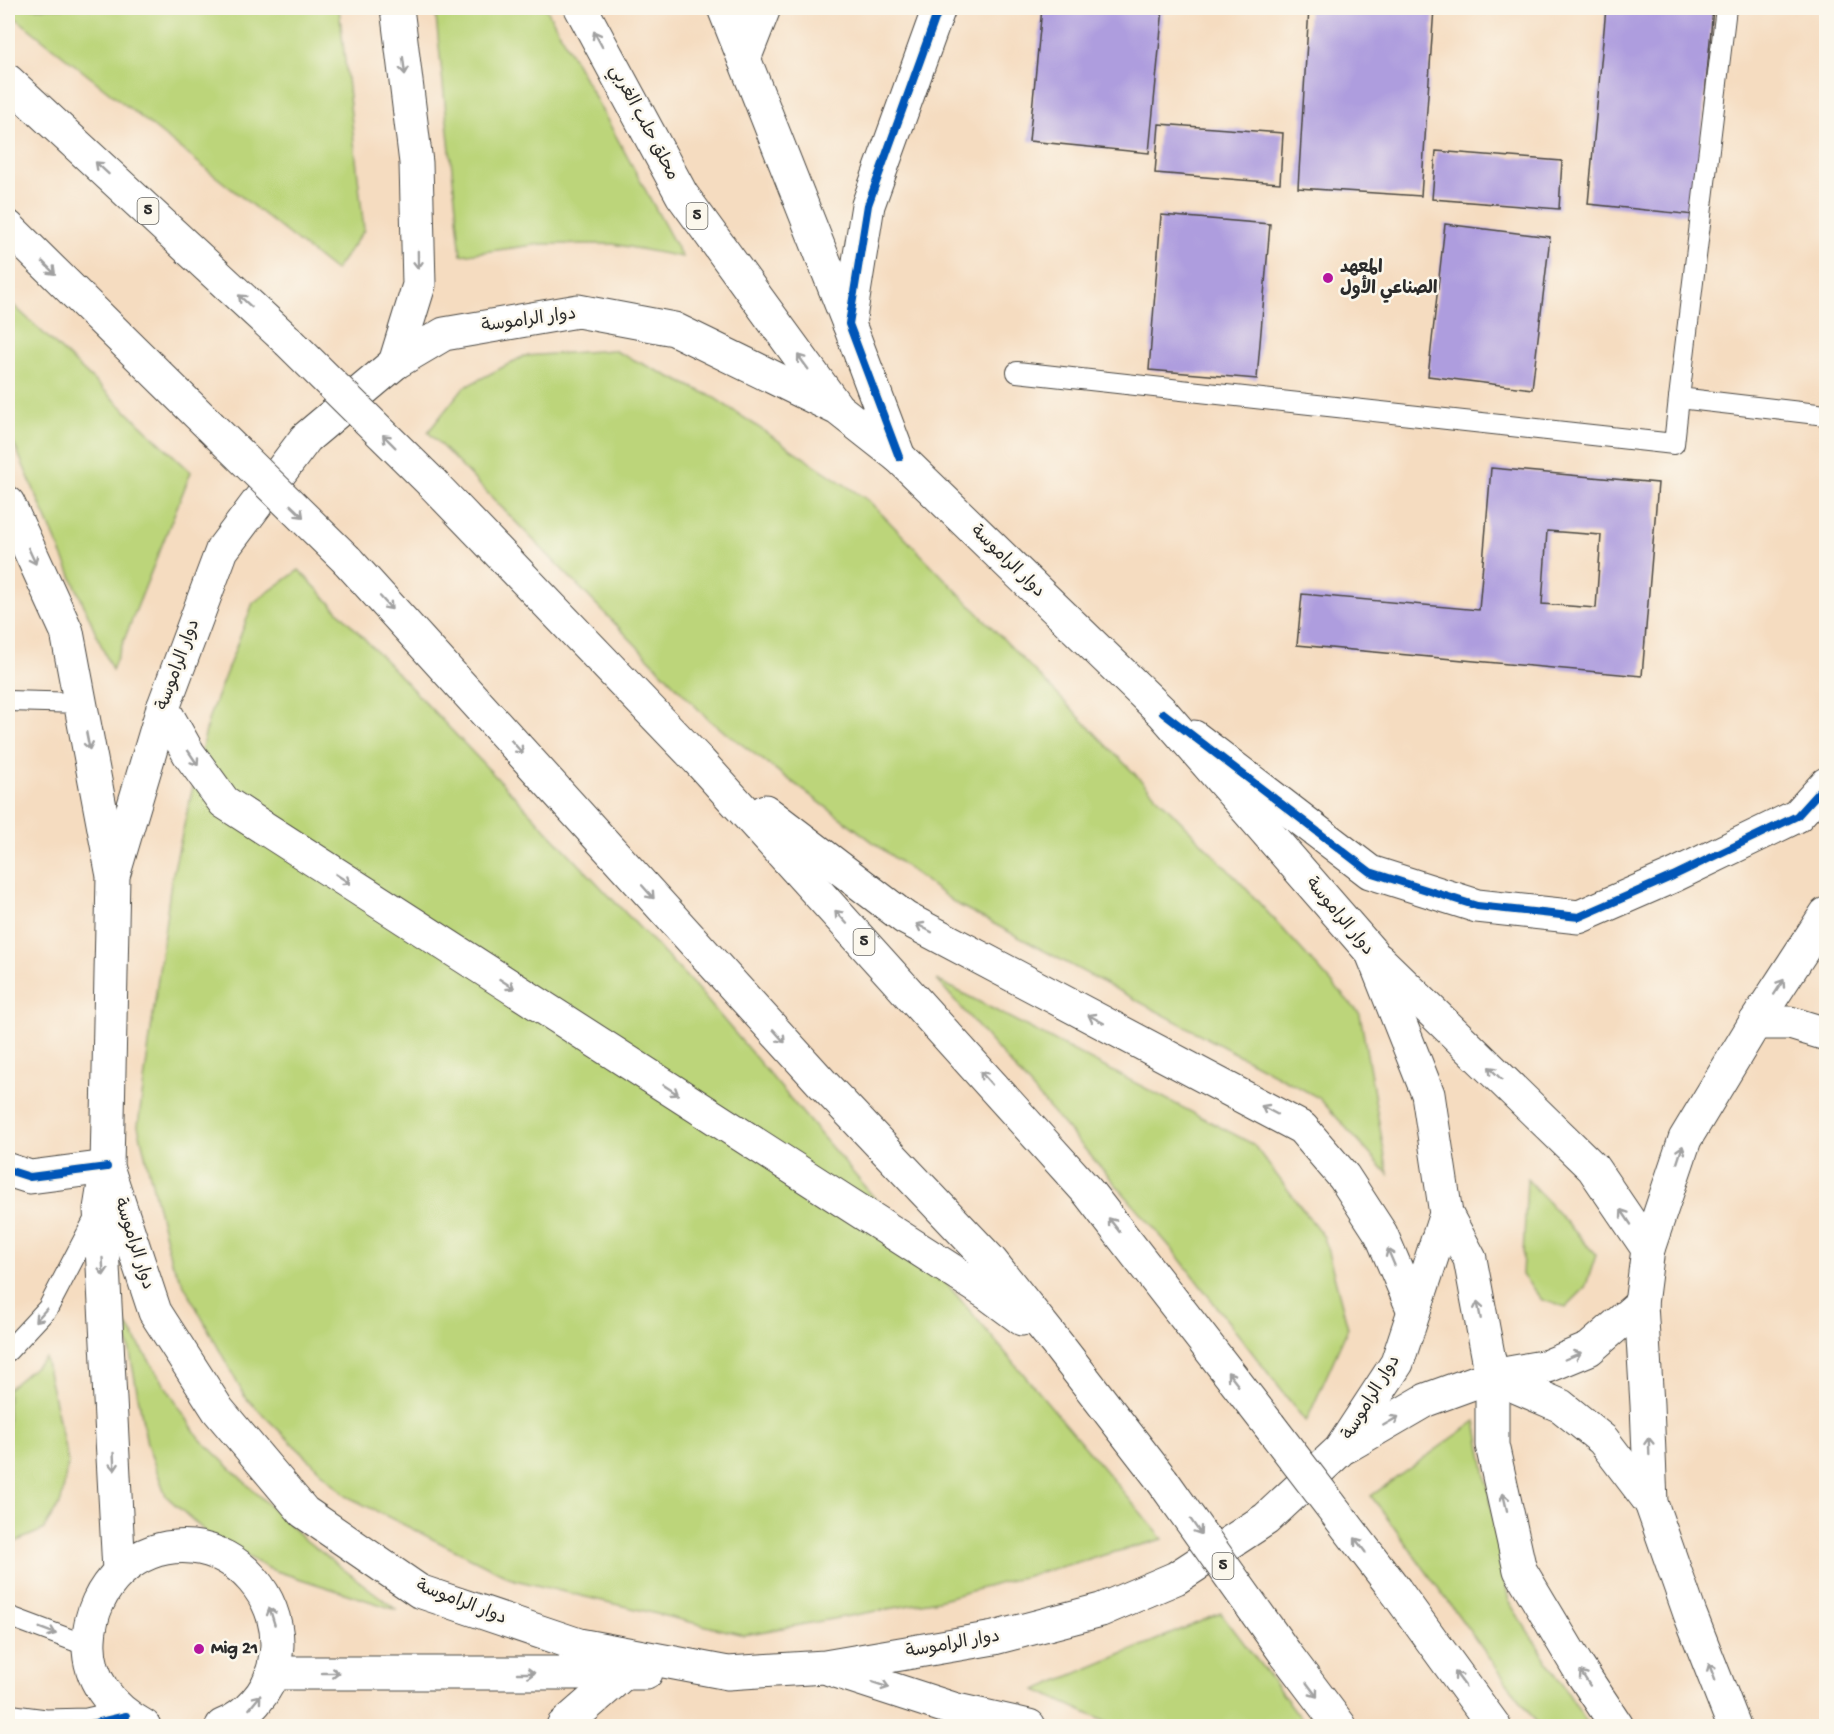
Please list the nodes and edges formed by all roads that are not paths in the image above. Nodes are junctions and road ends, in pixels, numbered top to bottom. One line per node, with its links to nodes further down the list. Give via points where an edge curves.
1 (397, 8): 11 (main road, one-way to 11, via 416,163 419,285)
2 (581, 8): 14 (main road, محلق حلب الغربي / 5, one-way to 2, via 682,195)
3 (724, 8): 7 (main road)
4 (764, 8): 7 (main road)
5 (939, 8): 10 (main road, via 868,205)
6 (1726, 8): 13 (lane)
7 (744, 59): 10 (main road)
8 (8, 81): 22 (main road, 5, one-way to 8, bridge, via 431,482 288,341)
9 (8, 227): 36 (main road, 5, one-way to 36, bridge, via 347,560 821,1082 990,1260)
10 (849, 324): 16 (main road)
11 (395, 363): 14 (main road, دوار الراموسة, via 444,334 578,311 674,329); 20 (main road, دوار الراموسة, via 306,438 222,550)
12 (1017, 372): 13 (lane, via 1674,444)
13 (1679, 398): 15 (lane)
14 (838, 409): 16 (main road, دوار الراموسة)
15 (1827, 415)
16 (899, 457): 21 (main road, دوار الراموسة)
17 (8, 503): 19 (main road, one-way to 19, via 67,632)
18 (8, 700): 19 (lane)
19 (81, 703): 24 (main road, one-way to 24)
20 (163, 708): 24 (main road, دوار الراموسة); 36 (main road, one-way to 36, via 189,754 224,802 987,1293)
21 (1163, 713): 23 (main road, via 1370,872 1478,906 1579,917 1797,816); 26 (main road, دوار الراموسة)
22 (698, 760): 35 (main road, one-way to 22, via 1381,1234 1344,1177 1302,1128 905,918); 54 (main road, 5, one-way to 22, bridge, via 1396,1591 1088,1192)
23 (1827, 784)
24 (112, 876): 29 (main road, دوار الراموسة)
25 (1827, 914): 27 (main road, one-way to 25)
26 (1372, 953): 32 (main road, دوار الراموسة, via 1428,1094); 33 (main road, one-way to 26, via 1593,1168)
27 (1755, 1023): 28 (main road, via 1790,1023); 33 (main road, one-way to 27, via 1685,1139)
28 (1827, 1034)
29 (107, 1167): 30 (main road, via 30,1178); 31 (main road); 47 (main road, دوار الراموسة, via 155,1312 218,1410 304,1512 419,1591 579,1645)
30 (8, 1170)
31 (100, 1209): 37 (lane, one-way to 37, via 48,1308); 41 (main road, one-way to 41)
32 (1446, 1214): 35 (main road, دوار الراموسة); 38 (main road, one-way to 32, via 1470,1259)
33 (1648, 1249): 34 (main road)
34 (1641, 1304): 38 (main road, one-way to 34, via 1548,1366 1588,1349); 40 (main road, one-way to 34)
35 (1414, 1311): 39 (main road, دوار الراموسة, via 1397,1363)
36 (1057, 1344): 53 (main road, 5, one-way to 53, bridge, via 1162,1480)
37 (8, 1351)
38 (1492, 1376): 39 (main road, one-way to 38, via 1425,1400); 40 (main road, via 1561,1406 1603,1440); 55 (main road, one-way to 38, via 1520,1570 1492,1445)
39 (1340, 1450): 44 (main road, دوار الراموسة, via 1266,1519 1176,1578 1112,1605 994,1638)
40 (1651, 1503): 56 (main road, one-way to 40)
41 (119, 1571): 43 (main road, via 95,1605); 46 (main road, one-way to 41, via 277,1645 274,1616 262,1590 243,1569 219,1554 192,1547 163,1549 136,1559)
42 (8, 1616): 43 (lane, one-way to 43)
43 (88, 1646): 49 (main road, via 98,1683 110,1701)
44 (825, 1667): 47 (main road, دوار الراموسة); 52 (main road, one-way to 52, via 953,1709)
45 (625, 1672): 46 (main road, one-way to 45); 47 (main road); 51 (main road)
46 (272, 1673): 50 (main road, one-way to 46, via 248,1710)
47 (728, 1673)
48 (8, 1721): 49 (main road, via 47,1726)
49 (135, 1721)
50 (228, 1726)
51 (563, 1726)
52 (1029, 1726)
53 (1340, 1726)
54 (1494, 1726)
55 (1617, 1726)
56 (1734, 1726)

